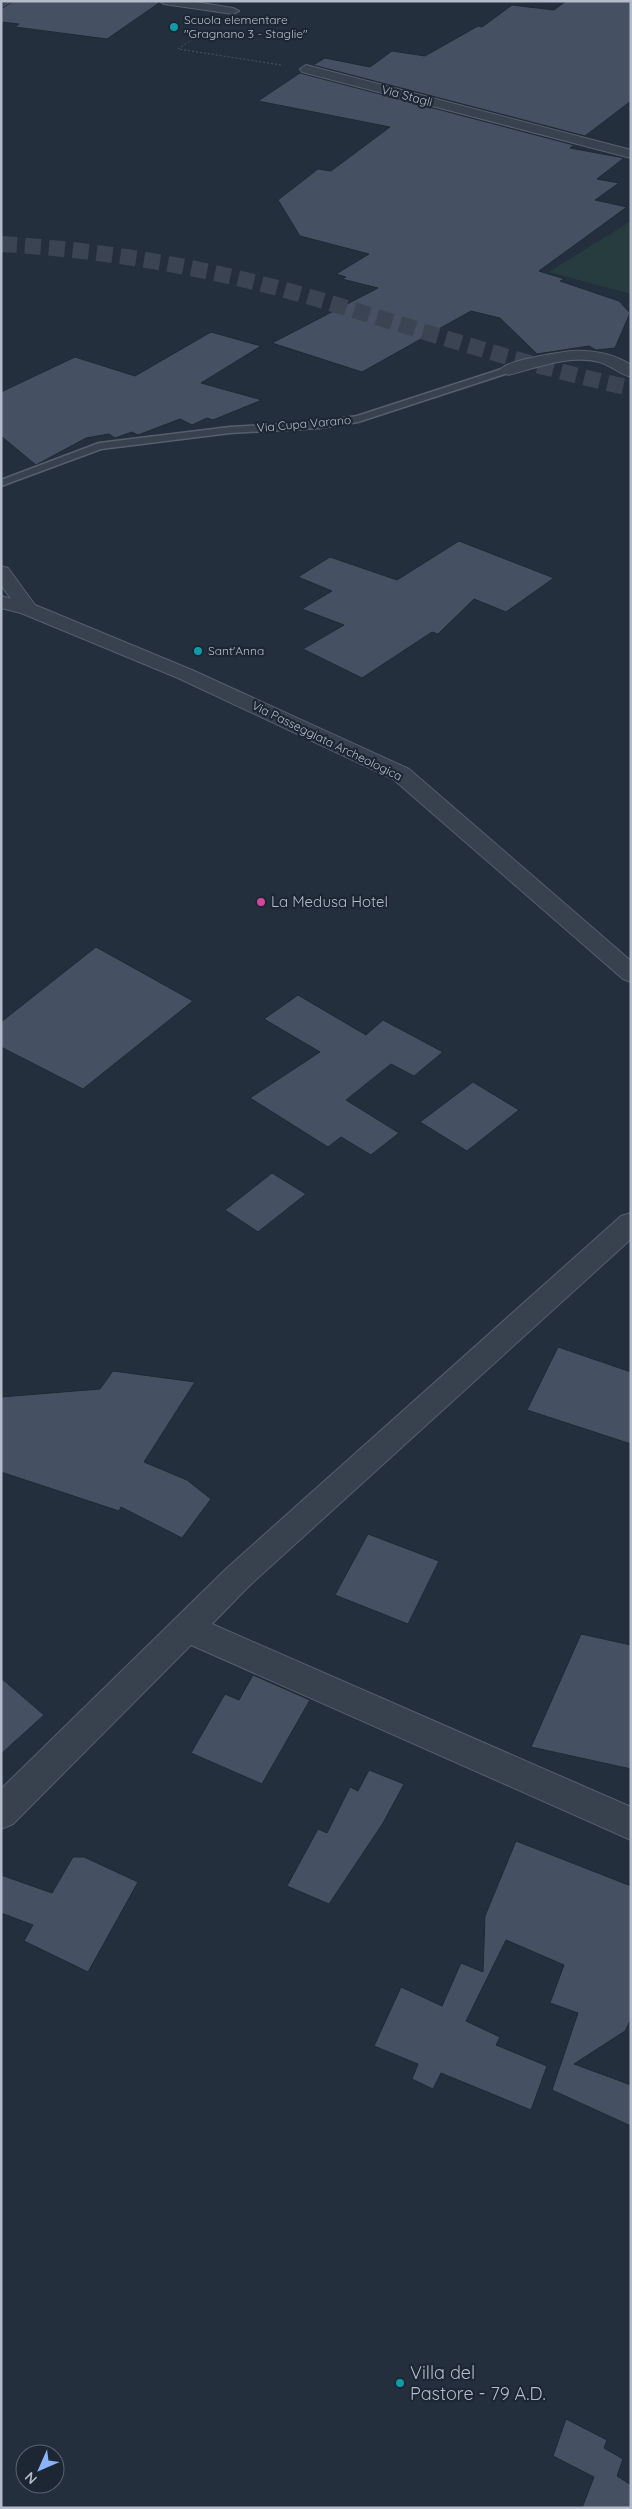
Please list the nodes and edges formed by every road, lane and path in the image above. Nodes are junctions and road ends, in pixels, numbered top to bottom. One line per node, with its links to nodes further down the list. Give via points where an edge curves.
1 (6, 1): 3 (street)
2 (164, 1): 4 (street)
3 (1, 4)
4 (233, 11)
5 (181, 50): 6 (path)
6 (306, 69): 7 (street, Via Stagli)
7 (631, 154)
8 (508, 370): 9 (street, Via Cupa Varano, via 570,355 595,355 619,362); 10 (lane, Via Cupa Varano, via 358,419 99,446)
9 (631, 372)
10 (1, 483)
11 (1, 572): 13 (street)
12 (1, 602): 13 (street, Via Passeggiata Archeologica)
13 (28, 609): 14 (street, Via Passeggiata Archeologica, via 216,688 401,774)
14 (631, 974)
15 (631, 1223): 16 (street, via 238,1577)
16 (188, 1629): 17 (street); 18 (street)
17 (1, 1813)
18 (631, 1824)

